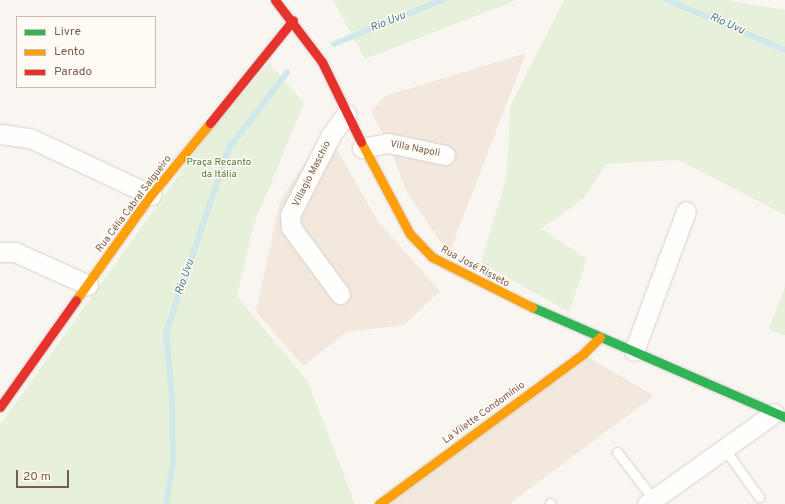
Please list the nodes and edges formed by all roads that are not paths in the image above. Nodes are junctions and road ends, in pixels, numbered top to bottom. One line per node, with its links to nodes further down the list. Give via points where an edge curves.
1 (275, 0): 2 (street, Rua José Risseto)
2 (293, 20): 3 (street, Rua José Risseto, via 322,62); 7 (street, Rua Célia Cabral Salgueiro)
3 (346, 114): 5 (street, Rua José Risseto); 11 (street, Villagio Maschio, via 331,135 290,216 291,227)
4 (0, 134): 7 (street, via 30,138)
5 (362, 148): 6 (street, Villa Napoli, via 388,143); 12 (street, Rua José Risseto, via 410,234 432,257 492,290)
6 (445, 155)
7 (151, 195): 10 (street, Rua Célia Cabral Salgueiro)
8 (686, 211): 13 (street)
9 (0, 252): 10 (street, via 15,252)
10 (88, 285): 14 (street, Rua Célia Cabral Salgueiro)
11 (340, 294)
12 (600, 337): 13 (street, Rua José Risseto); 20 (street, La Vilette Condomínio, via 583,354)
13 (634, 351): 15 (street, Rua José Risseto)
14 (0, 407)
15 (779, 415): 16 (street)
16 (726, 451): 18 (lane); 19 (street)
17 (617, 452): 19 (lane)
18 (760, 497)
19 (653, 502)
20 (379, 504)

